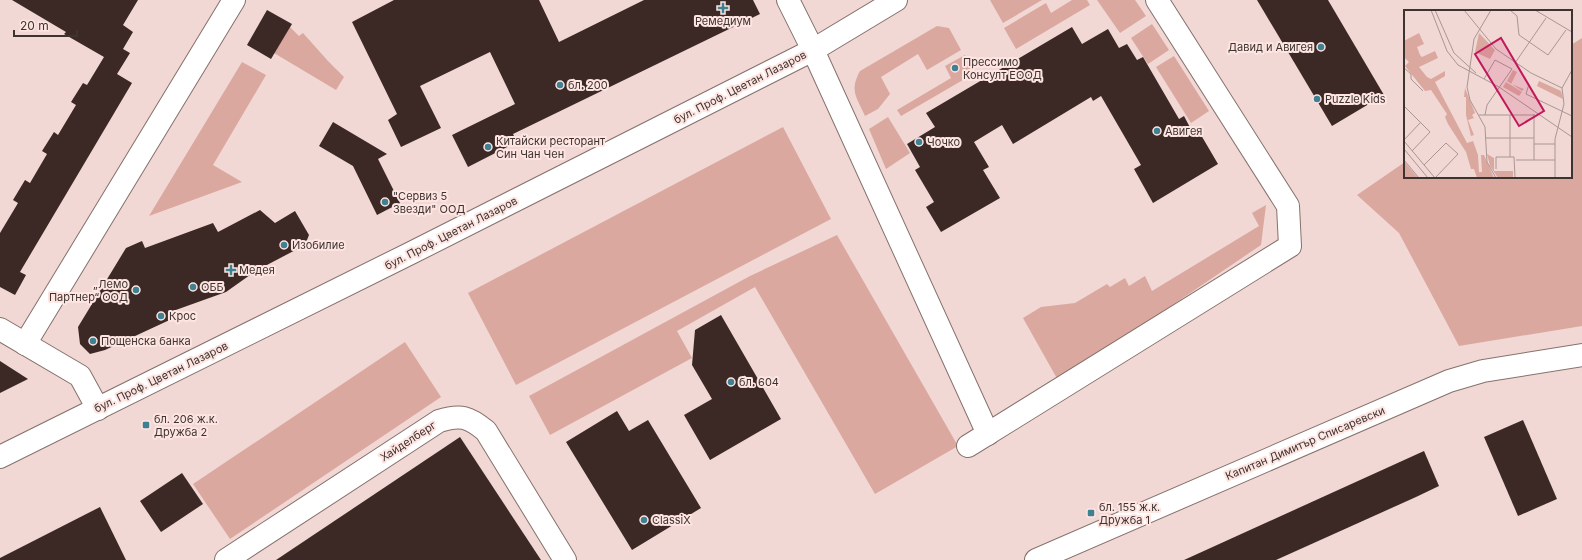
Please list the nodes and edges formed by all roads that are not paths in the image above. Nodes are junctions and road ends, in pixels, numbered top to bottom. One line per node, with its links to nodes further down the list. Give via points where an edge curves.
1 (234, 0): 7 (street)
2 (788, 0): 5 (street)
3 (896, 0): 5 (street, бул. Проф. Цветан Лазаров)
4 (1157, 0): 10 (street, via 1288,206 1290,246)
5 (813, 50): 9 (street, бул. Проф. Цветан Лазаров); 10 (street)
6 (0, 329): 7 (street)
7 (25, 344): 9 (street, via 80,376)
8 (1582, 354): 13 (street, Капитан Димитър Списаревски, via 1483,371 1449,381)
9 (98, 409): 12 (street, бул. Проф. Цветан Лазаров)
10 (988, 434): 11 (street)
11 (968, 446)
12 (0, 457)
13 (1050, 557)
14 (226, 560): 15 (street, Хайделберг, via 439,421 453,416 466,418 486,431)
15 (565, 560)

